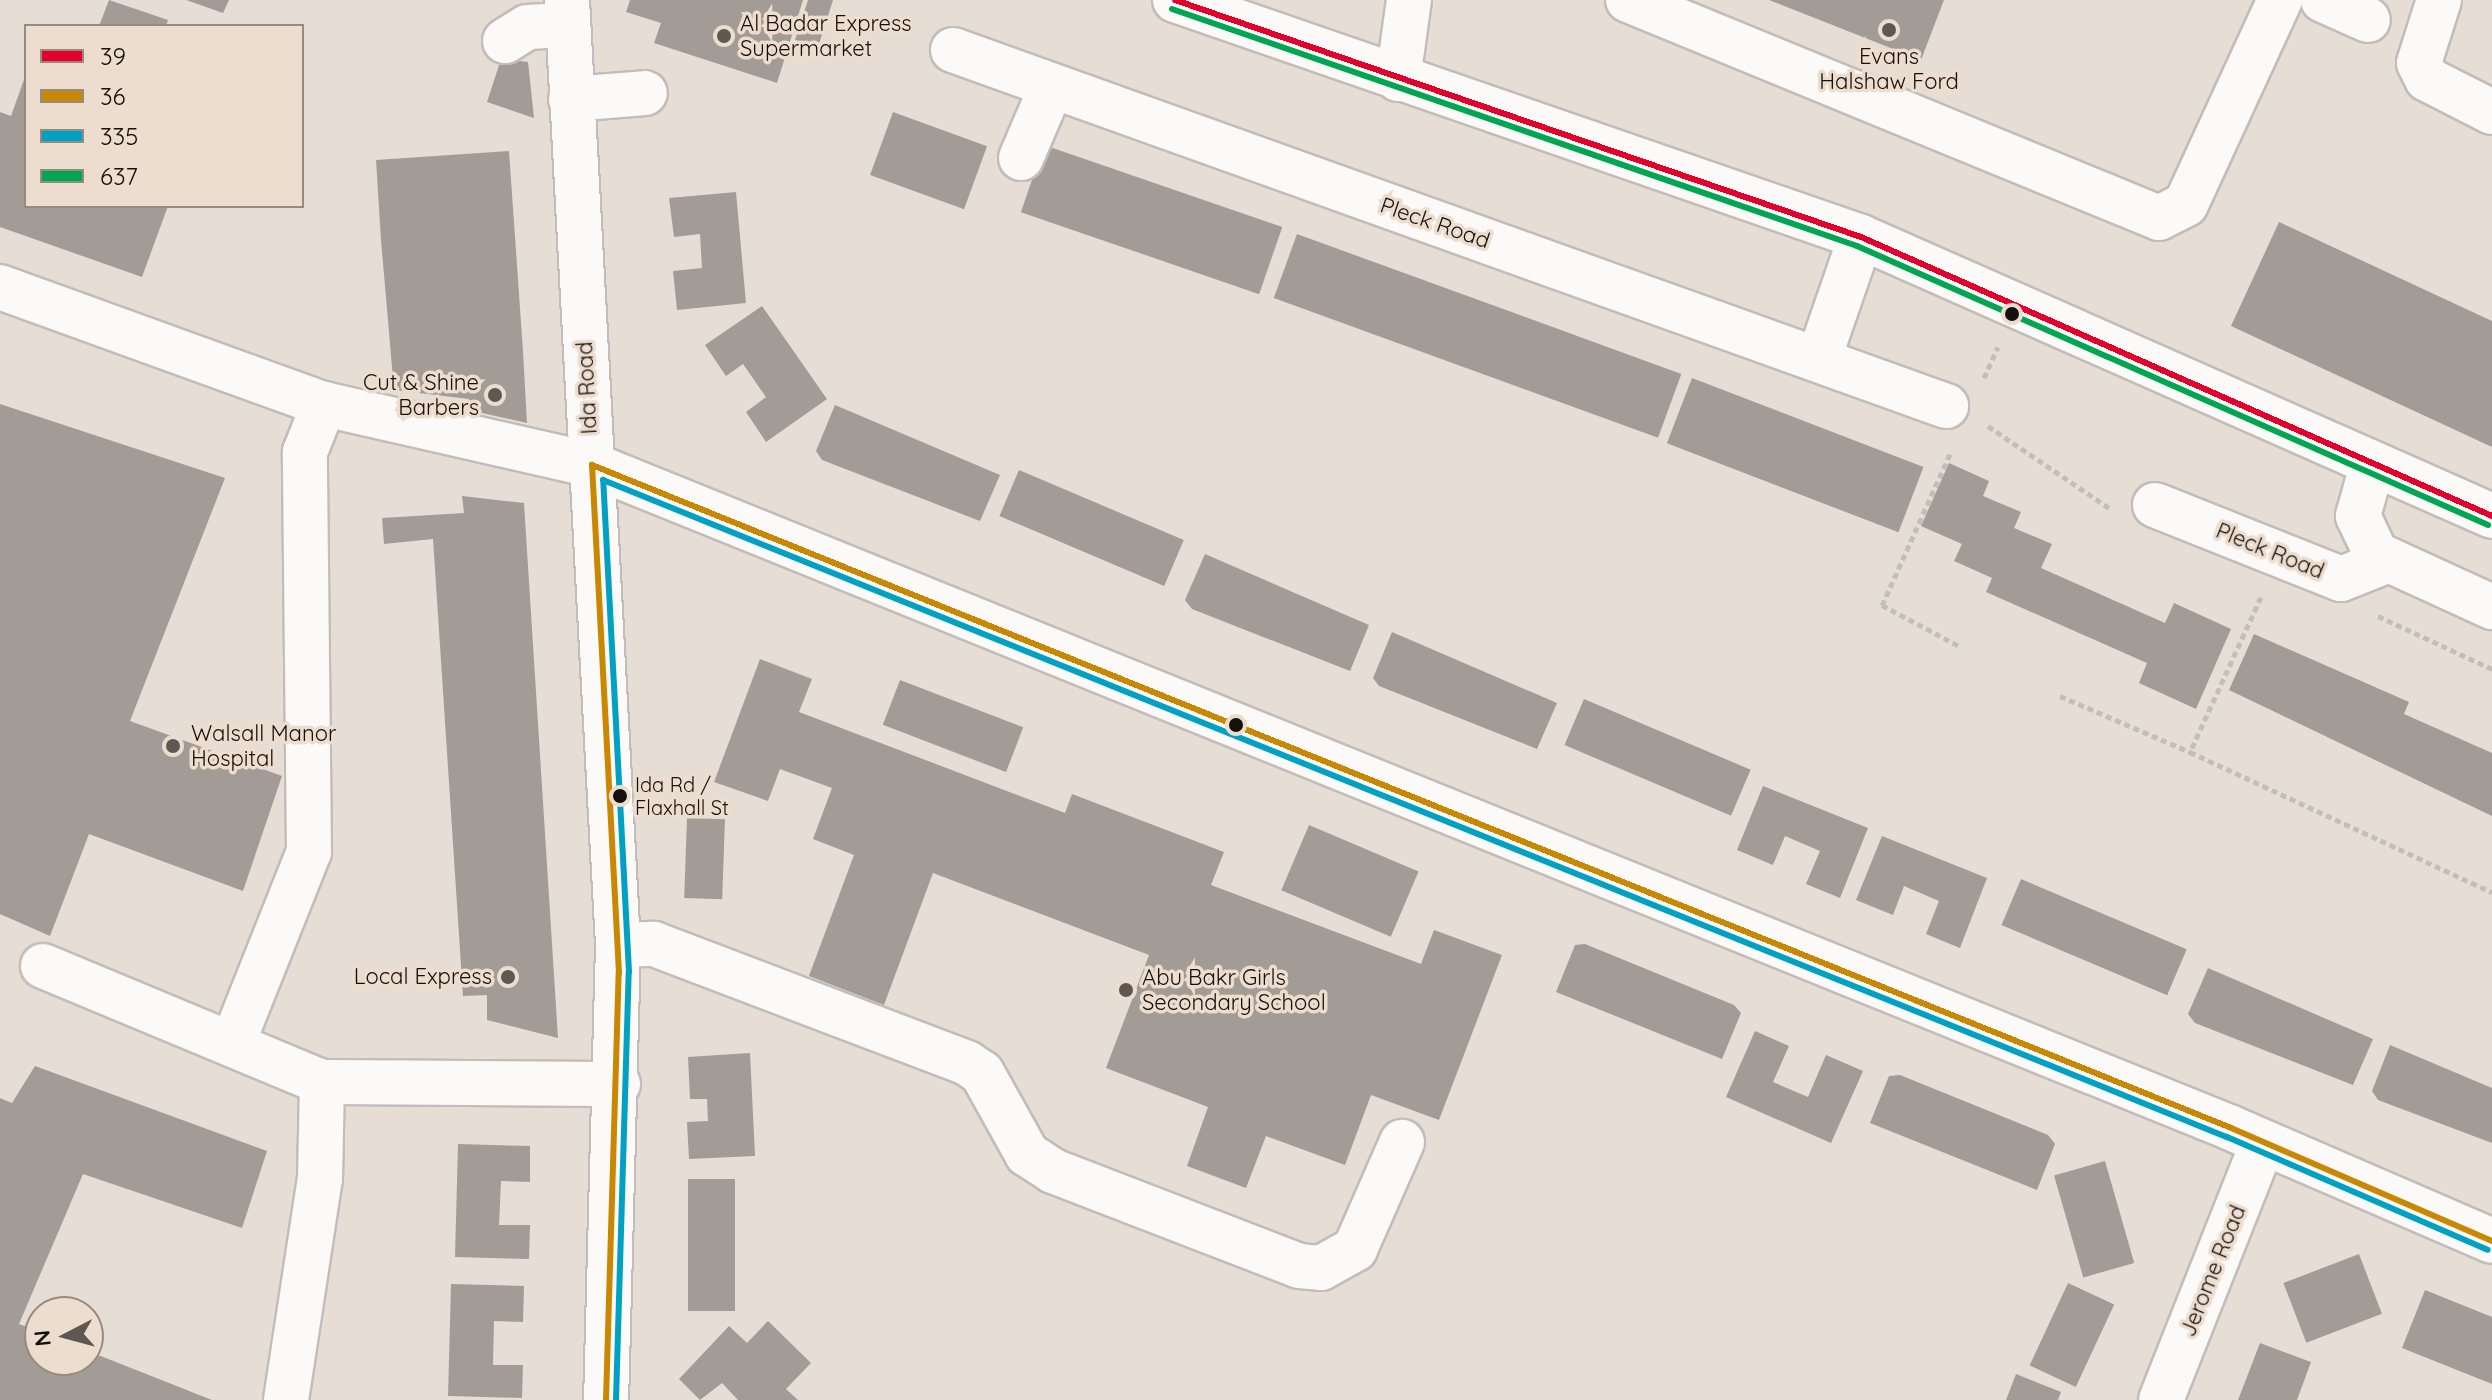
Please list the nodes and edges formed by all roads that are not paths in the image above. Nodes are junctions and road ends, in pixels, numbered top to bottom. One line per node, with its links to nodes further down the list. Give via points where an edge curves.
1 (1175, 0): 11 (main road)
2 (1409, 0): 11 (main road)
3 (1628, 0): 4 (main road, via 2159,218 2186,204)
4 (2280, 0)
5 (2323, 0): 8 (main road)
6 (2439, 0): 15 (main road, via 2423,42 2423,71 2440,89)
7 (567, 12): 9 (main road); 14 (main road, Ida Road)
8 (2368, 20)
9 (505, 41)
10 (953, 50): 12 (main road, Pleck Road)
11 (1398, 79): 17 (main road)
12 (1051, 88): 16 (main road); 19 (main road, Pleck Road)
13 (645, 93): 14 (main road)
14 (571, 99): 22 (main road, Ida Road)
15 (2492, 112)
16 (1021, 158)
17 (1861, 237): 19 (main road); 23 (main road)
18 (0, 287): 20 (main road)
19 (1819, 358): 21 (main road, Pleck Road)
20 (324, 404): 22 (main road); 30 (main road, via 305,452 309,852)
21 (1966, 413)
22 (592, 465): 28 (main road, Ida Road); 34 (main road)
23 (2372, 466): 25 (main road); 26 (main road, via 2358,516)
24 (2155, 505): 26 (main road, Pleck Road, via 2341,579)
25 (2492, 516)
26 (2384, 562): 27 (main road)
27 (2492, 607)
28 (618, 945): 32 (main road, Ida Road); 33 (main road, via 654,944 967,1063 982,1073 1027,1154 1053,1171 1299,1266 1331,1265 1355,1249)
29 (43, 966): 30 (main road)
30 (234, 1040): 31 (main road)
31 (322, 1082): 32 (main road); 36 (main road, via 320,1179)
32 (618, 1084): 37 (main road, Ida Road)
33 (1402, 1142)
34 (2263, 1142): 35 (main road); 38 (main road, Jerome Road)
35 (2492, 1241)
36 (286, 1400)
37 (606, 1400)
38 (2161, 1400)

